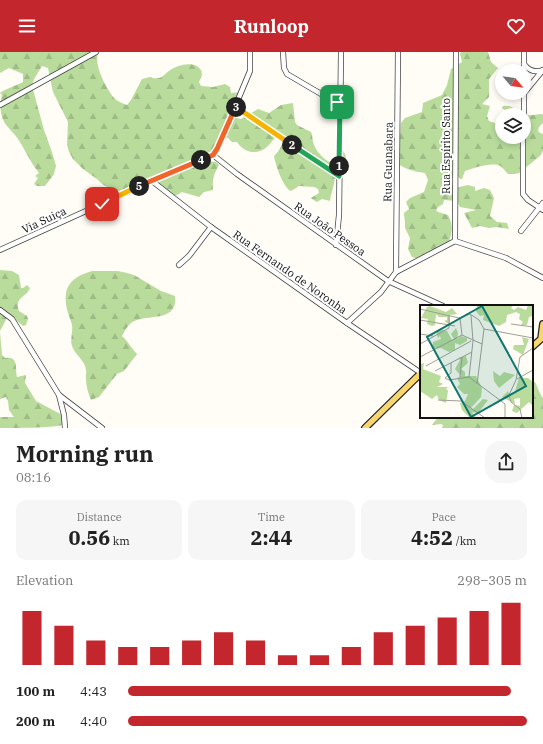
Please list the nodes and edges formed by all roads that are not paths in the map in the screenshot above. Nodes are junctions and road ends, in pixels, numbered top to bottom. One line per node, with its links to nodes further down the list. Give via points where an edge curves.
1 (96, 52): 13 (street)
2 (250, 52): 14 (street, via 250,71)
3 (283, 52): 12 (street, via 284,68 289,75 333,101)
4 (341, 52): 12 (street)
5 (398, 52): 27 (street, Rua Guanabara)
6 (456, 52): 23 (street, Rua Espírito Santo)
7 (524, 52): 8 (street)
8 (524, 64)
9 (531, 70): 10 (street)
10 (543, 70): 11 (street)
11 (531, 85)
12 (340, 102): 17 (street)
13 (0, 105)
14 (236, 106): 16 (street); 17 (street)
15 (523, 144): 20 (street, via 522,192 526,199)
16 (213, 155): 18 (street, Via Suiça); 24 (street, Rua João Pessoa)
17 (339, 176): 24 (street)
18 (152, 180): 21 (street, Rua Fernando de Noronha); 25 (street, Via Suiça)
19 (543, 203): 20 (street)
20 (541, 209): 22 (street)
21 (211, 227): 26 (street); 32 (street, Rua Fernando de Noronha)
22 (521, 231)
23 (454, 241): 27 (street); 28 (street, via 506,258)
24 (336, 245): 29 (street, Rua João Pessoa)
25 (0, 250)
26 (179, 265)
27 (396, 272): 29 (street)
28 (543, 278)
29 (388, 281): 30 (street, Rua João Pessoa); 32 (street, via 374,300)
30 (441, 305)
31 (0, 310): 37 (street, via 12,319)
32 (347, 323): 35 (street, Rua Fernando de Noronha)
33 (543, 324): 34 (main road, via 541,338)
34 (533, 345)
35 (420, 372)
36 (420, 374): 40 (main road)
37 (59, 395): 38 (street); 39 (street)
38 (65, 428)
39 (102, 428)
40 (365, 428)

